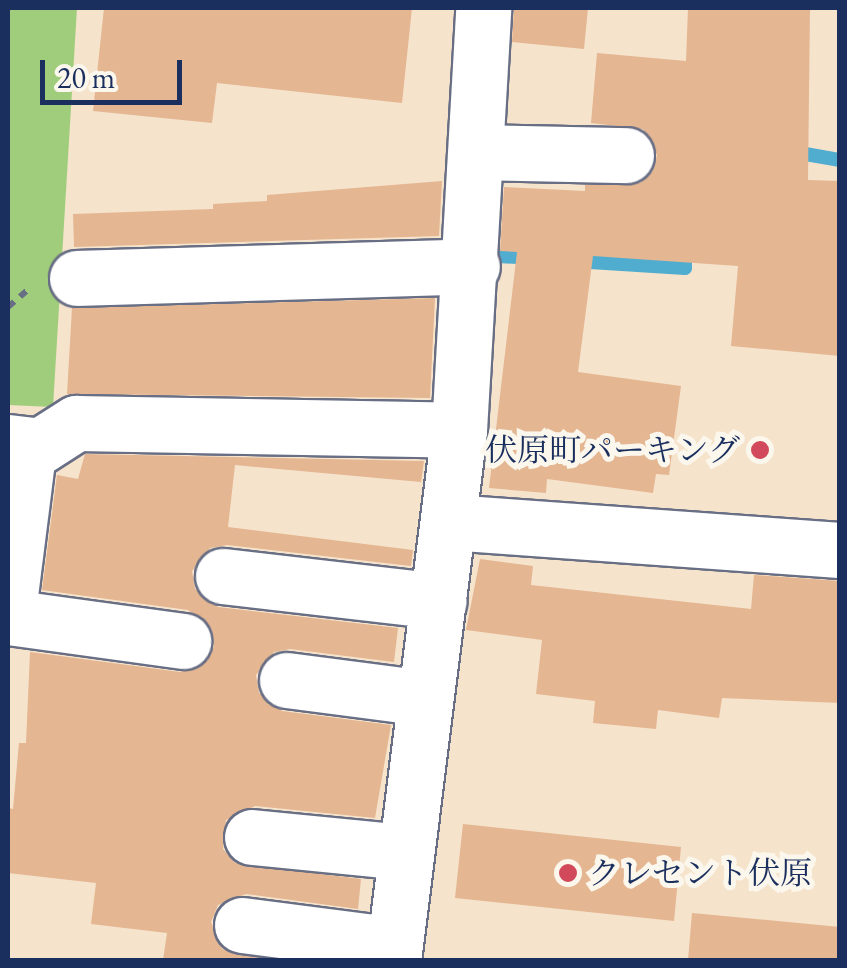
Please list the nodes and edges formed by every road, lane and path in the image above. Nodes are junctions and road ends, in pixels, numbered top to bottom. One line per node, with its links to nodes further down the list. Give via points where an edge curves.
1 (483, 8): 2 (street)
2 (477, 152): 3 (street); 4 (street)
3 (626, 155)
4 (472, 266): 5 (street); 6 (street)
5 (77, 278)
6 (459, 430): 7 (street, via 76,423 40,446); 8 (street)
7 (18, 443): 12 (street)
8 (449, 522): 9 (street); 11 (street)
9 (840, 550)
10 (222, 576): 11 (street)
11 (439, 601): 15 (street)
12 (8, 614): 13 (street)
13 (184, 642)
14 (287, 680): 15 (street)
15 (425, 698): 17 (street)
16 (252, 836): 17 (street)
17 (405, 852): 19 (street)
18 (242, 924): 19 (street)
19 (394, 952)

